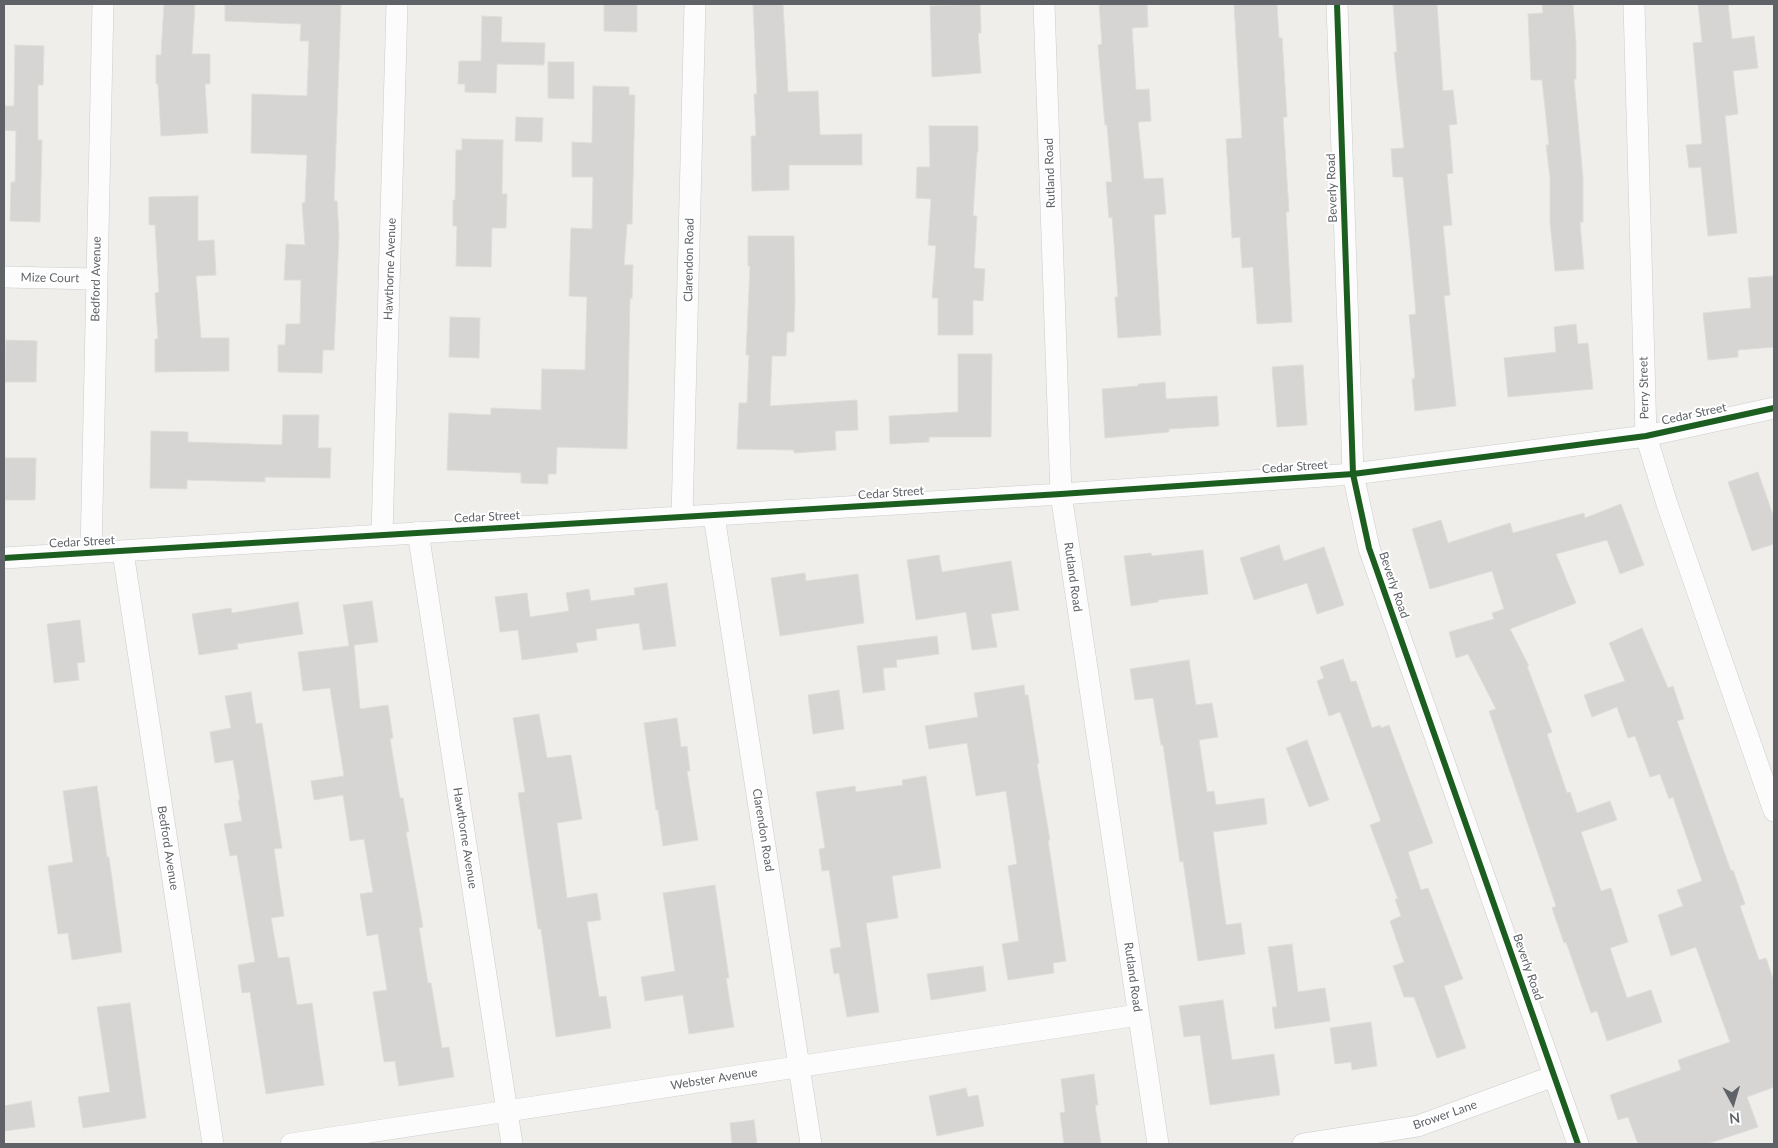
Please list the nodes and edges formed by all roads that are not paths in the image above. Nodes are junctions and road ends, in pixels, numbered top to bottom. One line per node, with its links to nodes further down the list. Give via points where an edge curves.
1 (103, 4): 8 (street, Bedford Avenue)
2 (397, 4): 16 (street, Hawthorne Avenue)
3 (695, 4): 14 (street, Clarendon Road)
4 (1044, 4): 12 (street, Rutland Road)
5 (1337, 4): 11 (street, Beverly Road)
6 (1634, 4): 10 (street, Perry Street)
7 (4, 277): 8 (street, Mize Court)
8 (96, 279): 18 (street, Bedford Avenue)
9 (1774, 408): 10 (street, Cedar Street)
10 (1646, 436): 11 (street, Cedar Street); 20 (street, Perry Street)
11 (1353, 474): 12 (street, Cedar Street); 23 (street, Beverly Road, via 1369,548)
12 (1061, 494): 13 (street, Cedar Street); 21 (street, Rutland Road)
13 (714, 516): 14 (street, Cedar Street); 22 (street, Clarendon Road)
14 (682, 517): 15 (street, Cedar Street)
15 (418, 532): 16 (street, Cedar Street); 24 (street, Hawthorne Avenue)
16 (382, 534): 17 (street, Cedar Street)
17 (122, 552): 18 (street, Cedar Street); 25 (street, Bedford Avenue)
18 (91, 553): 19 (street, Cedar Street)
19 (4, 558)
20 (1774, 811)
21 (1138, 1015): 22 (street, Webster Avenue); 29 (street, Rutland Road)
22 (799, 1066): 24 (street, Webster Avenue); 28 (street, Clarendon Road)
23 (1554, 1076): 30 (street, Brower Lane, via 1418,1126); 31 (street, Beverly Road)
24 (507, 1111): 26 (street, Webster Avenue); 27 (street, Hawthorne Avenue)
25 (213, 1144)
26 (291, 1144)
27 (512, 1144)
28 (811, 1144)
29 (1158, 1144)
30 (1303, 1144)
31 (1578, 1144)

